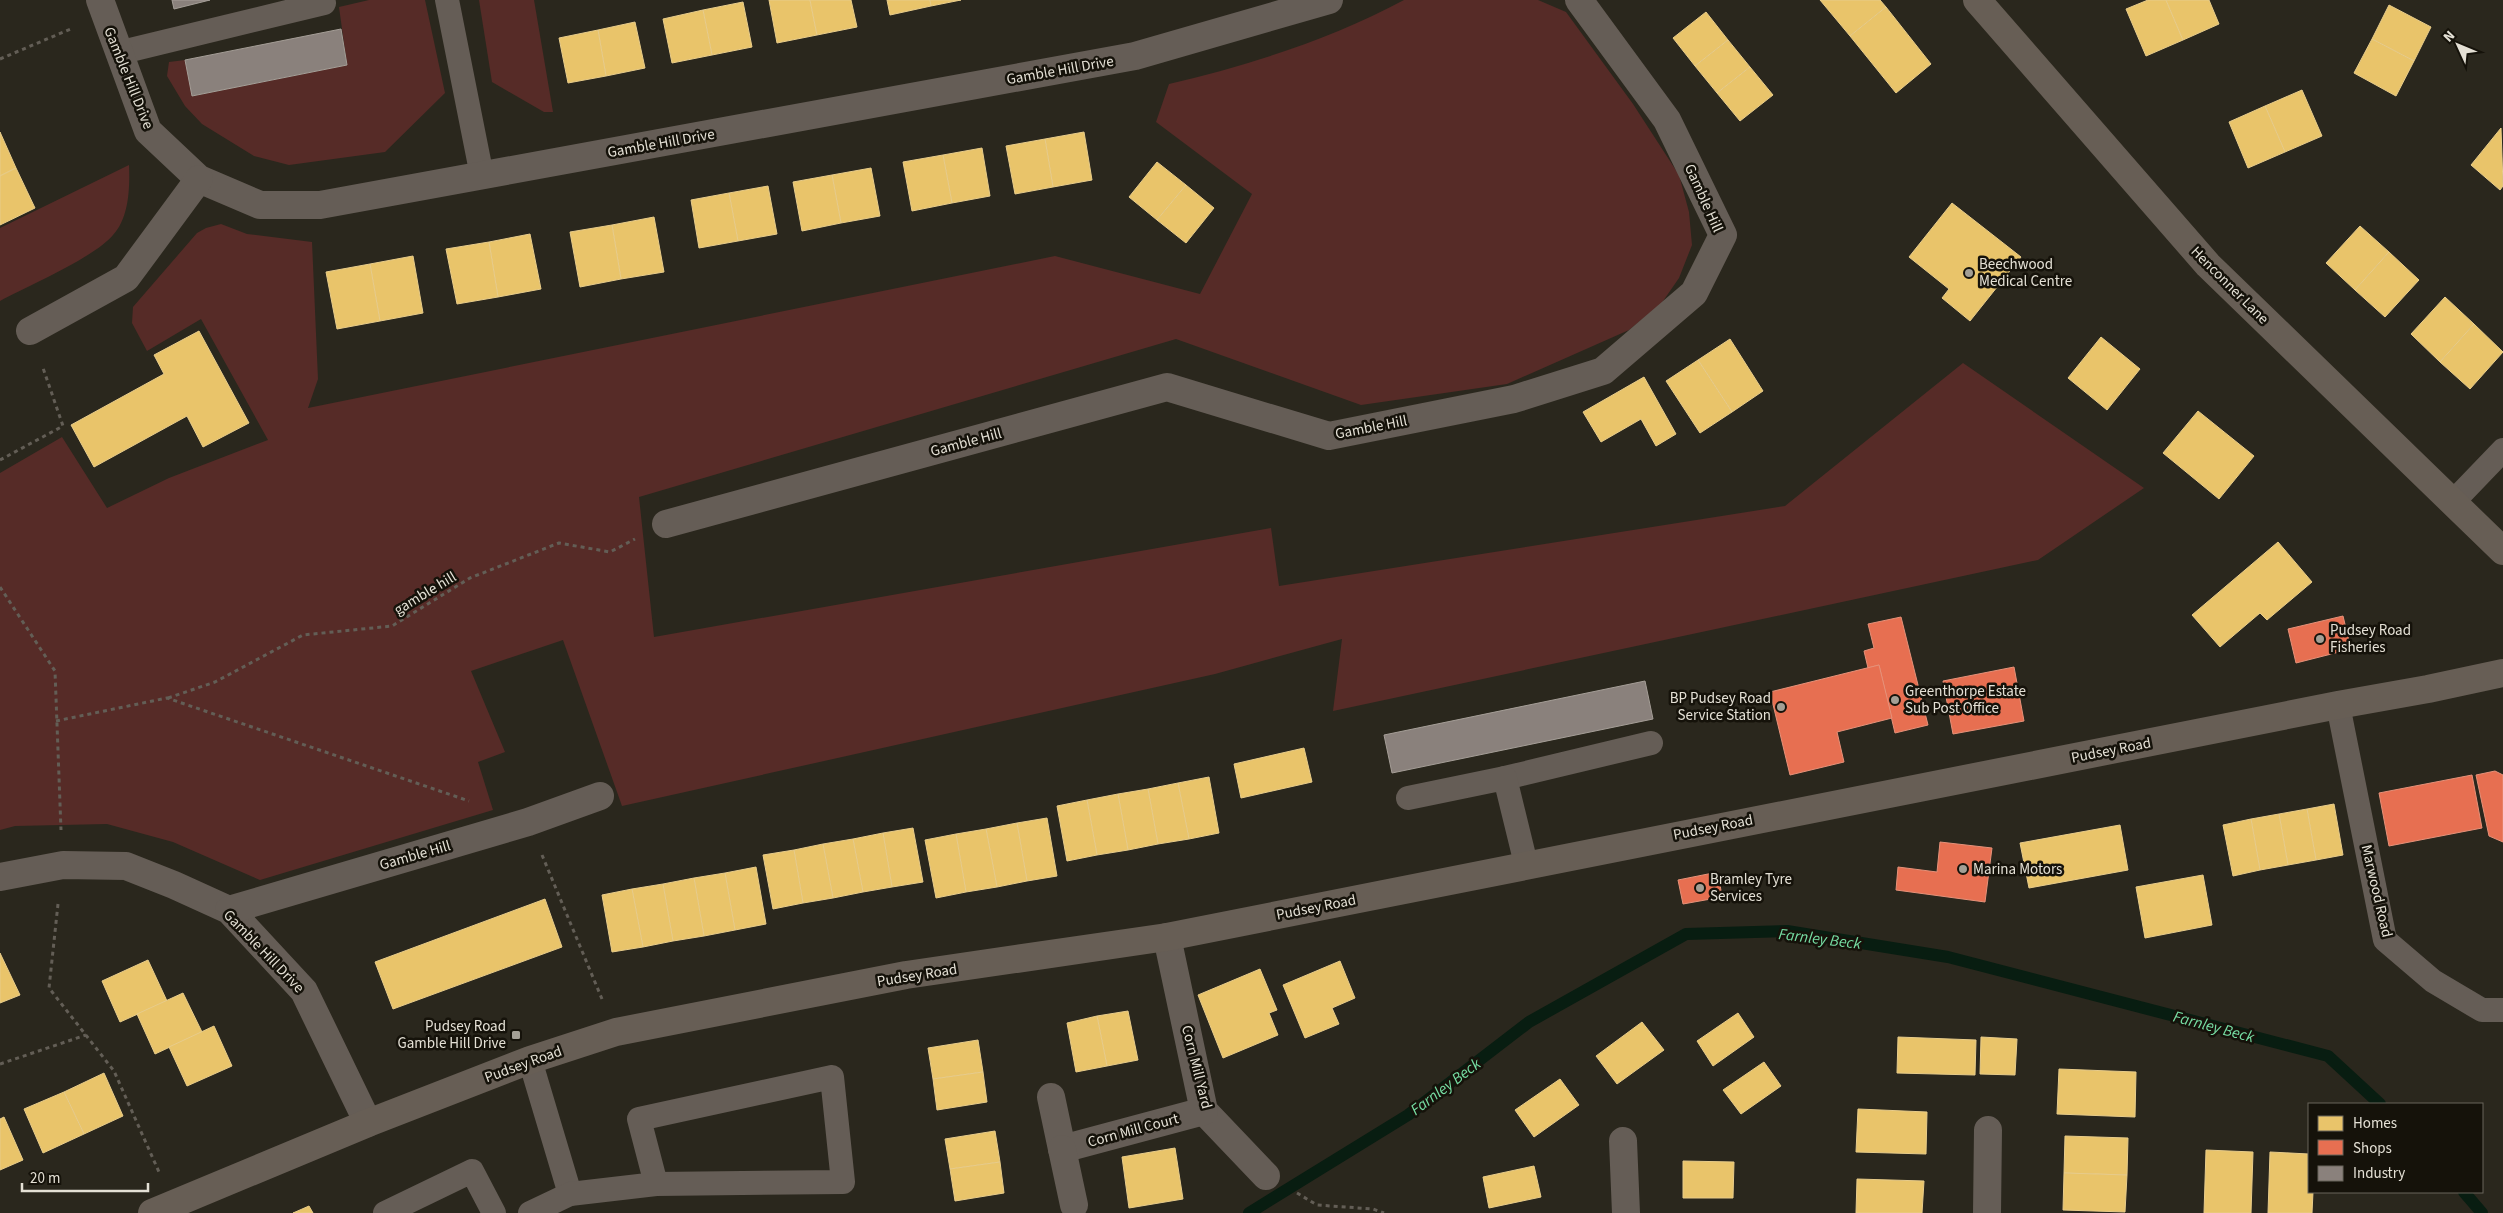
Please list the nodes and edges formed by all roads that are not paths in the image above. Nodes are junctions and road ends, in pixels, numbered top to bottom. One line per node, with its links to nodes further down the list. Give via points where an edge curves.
1 (447, 0): 8 (lane)
2 (1329, 0): 8 (street, Gamble Hill Drive, via 1136,56)
3 (1579, 0): 13 (street, Gamble Hill, via 1667,120 1723,235 1694,293 1603,371 1514,399 1329,436 1167,387)
4 (1977, 0): 12 (main road, Henconner Lane, via 2208,265)
5 (324, 2): 7 (lane)
6 (102, 7): 7 (street, Gamble Hill Drive)
7 (118, 53): 9 (street, Gamble Hill Drive, via 148,131)
8 (482, 176): 9 (street, Gamble Hill Drive, via 300,205 260,205)
9 (199, 179): 10 (street, via 126,278)
10 (30, 331)
11 (2503, 450): 12 (lane)
12 (2452, 502): 14 (main road, Henconner Lane)
13 (666, 524)
14 (2503, 551)
15 (2503, 673): 16 (main road, Pudsey Road)
16 (2338, 705): 21 (main road, Pudsey Road); 25 (lane, Marwood Road, via 2385,940 2441,986 2482,1010)
17 (1651, 743): 18 (lane)
18 (1505, 778): 20 (lane); 21 (lane)
19 (600, 796): 23 (street, Gamble Hill, via 528,822)
20 (1408, 798)
21 (1526, 864): 24 (main road, Pudsey Road)
22 (0, 878): 23 (street, Gamble Hill Drive, via 63,865 126,866)
23 (229, 910): 29 (street, Gamble Hill Drive, via 304,991)
24 (1167, 937): 26 (main road, Pudsey Road, via 906,975 616,1032); 28 (street, Corn Mill Yard)
25 (2503, 1010)
26 (530, 1060): 29 (main road, Pudsey Road); 35 (lane)
27 (1051, 1097): 32 (street)
28 (1204, 1111): 32 (street, Corn Mill Court); 33 (street, Corn Mill Yard)
29 (368, 1123): 37 (main road, Pudsey Road)
30 (1988, 1130): 42 (street)
31 (1623, 1141): 41 (street)
32 (1062, 1149): 36 (street)
33 (1266, 1176)
34 (656, 1184): 34 (lane, via 843,1182 832,1077 639,1119); 35 (lane)
35 (570, 1194): 40 (lane)
36 (1074, 1205)
37 (163, 1209)
38 (385, 1213): 39 (lane, via 472,1171)
39 (494, 1213)
40 (530, 1213)
41 (1626, 1213)
42 (1987, 1213)

